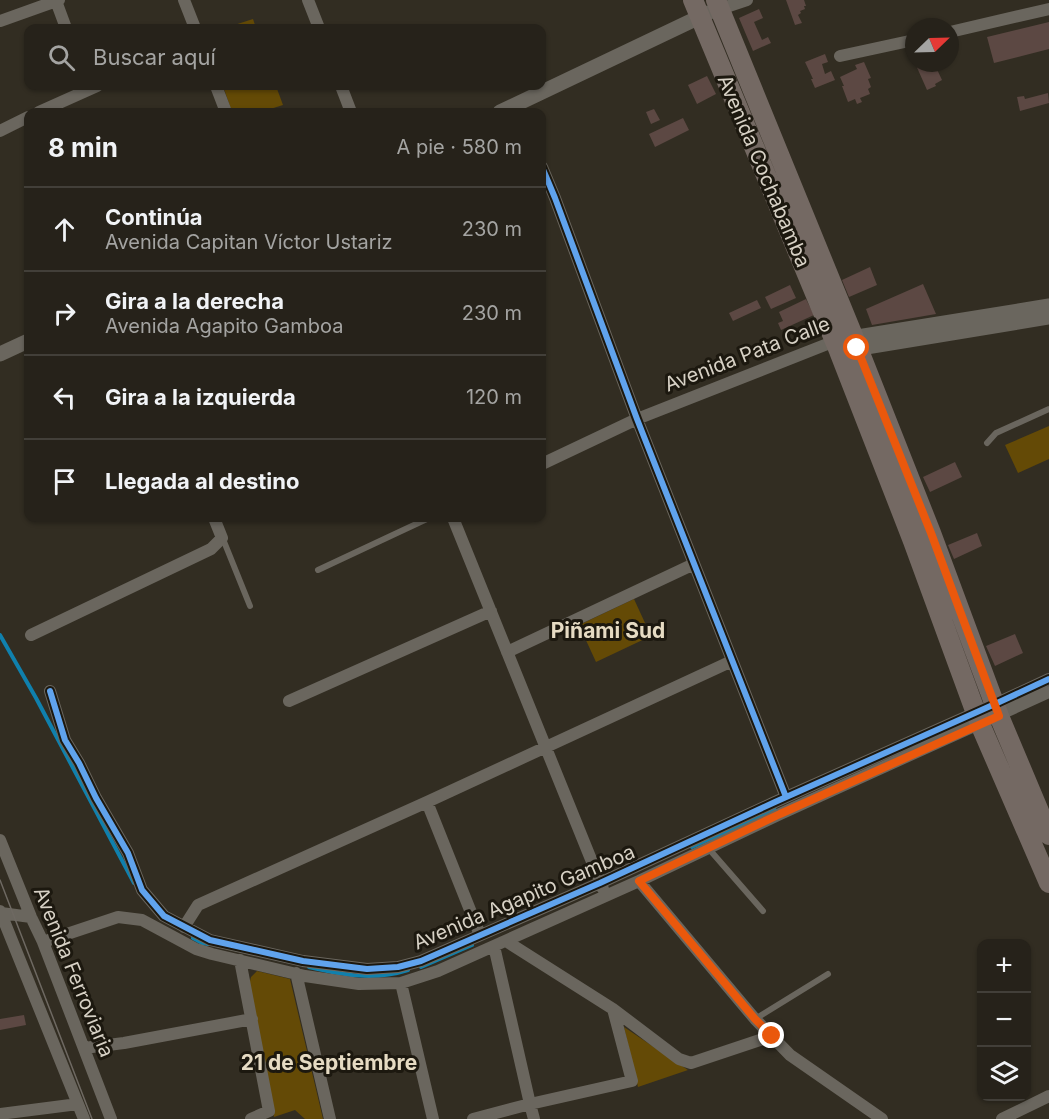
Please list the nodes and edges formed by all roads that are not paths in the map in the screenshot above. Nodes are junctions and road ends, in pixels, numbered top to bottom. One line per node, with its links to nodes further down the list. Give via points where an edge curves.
1 (57, 0): 8 (street); 9 (street)
2 (184, 0): 10 (street)
3 (308, 0): 11 (street)
4 (747, 0): 5 (street)
5 (718, 4): 6 (street); 28 (main road, Avenida Cochabamba)
6 (697, 8): 21 (street); 28 (main road, Avenida Cochabamba)
7 (1049, 9): 12 (street)
8 (0, 21)
9 (65, 24)
10 (193, 24)
11 (317, 24)
12 (959, 30)
13 (905, 42): 14 (street)
14 (840, 56)
15 (85, 90): 18 (street)
16 (218, 90): 19 (street)
17 (342, 90): 20 (street)
18 (47, 108)
19 (224, 108)
20 (349, 108)
21 (518, 108)
22 (24, 119): 23 (street)
23 (0, 131)
24 (546, 177): 31 (street)
25 (1049, 306): 28 (street, Avenida Pata Calle)
26 (1049, 317): 28 (street, Avenida Pata Calle)
27 (24, 343): 29 (street)
28 (846, 345): 31 (street, Avenida Pata Calle); 49 (main road, via 926,522); 50 (main road)
29 (0, 354)
30 (1049, 409): 32 (lane, via 996,433)
31 (636, 420): 33 (street, Avenida Pata Calle); 38 (street)
32 (987, 443)
33 (546, 462)
34 (216, 522): 37 (street)
35 (420, 522): 39 (lane)
36 (455, 522): 41 (street)
37 (222, 538): 40 (lane); 42 (street, via 211,549)
38 (694, 564): 43 (street); 44 (street)
39 (318, 570)
40 (250, 606)
41 (491, 611): 43 (street); 48 (street)
42 (31, 635)
43 (507, 652): 51 (street)
44 (732, 661): 51 (street); 52 (street)
45 (1049, 679): 49 (street, Avenida Agapito Gamboa)
46 (50, 691): 64 (street, Avenida Agapito Gamboa, via 65,740 128,853 142,890 164,916)
47 (1049, 692): 49 (street, Avenida Agapito Gamboa)
48 (289, 701)
49 (997, 710): 50 (street, Avenida Agapito Gamboa); 54 (main road)
50 (977, 719): 52 (street, Avenida Agapito Gamboa); 56 (street, Avenida Agapito Gamboa); 59 (main road)
51 (545, 746): 53 (street); 58 (street)
52 (786, 797): 58 (street, Avenida Agapito Gamboa)
53 (427, 802): 64 (street, via 198,905); 65 (street)
54 (1049, 835)
55 (0, 840): 63 (street, Avenida Ferroviaria)
56 (708, 849): 57 (street, Avenida Agapito Gamboa); 61 (lane)
57 (639, 881): 60 (street, Avenida Agapito Gamboa); 75 (street)
58 (600, 883): 60 (street); 65 (street, Avenida Agapito Gamboa)
59 (1049, 883)
60 (605, 896): 66 (street, Avenida Agapito Gamboa)
61 (763, 911)
62 (0, 912): 63 (street); 79 (street)
63 (30, 917): 67 (street, Avenida Ferroviaria)
64 (184, 927): 65 (street, Avenida Agapito Gamboa, via 210,940 303,961 367,969 421,961)
65 (480, 935)
66 (506, 941): 68 (street, Avenida Agapito Gamboa); 73 (street)
67 (43, 942): 69 (street, Avenida Agapito Gamboa, via 118,917 142,920 196,949); 77 (street, Avenida Ferroviaria)
68 (494, 946): 72 (street, Avenida Agapito Gamboa); 80 (street)
69 (240, 960): 70 (street, Avenida Agapito Gamboa); 74 (street)
70 (296, 973): 72 (street, Avenida Agapito Gamboa, via 359,984); 85 (street)
71 (828, 974): 75 (lane)
72 (401, 983): 86 (street)
73 (613, 1009): 76 (street, via 691,1064); 80 (street, via 632,1081)
74 (252, 1019): 77 (street); 84 (street, via 269,1112)
75 (755, 1019): 76 (street)
76 (772, 1036): 89 (street, via 790,1055)
77 (84, 1048): 83 (street, Avenida Ferroviaria)
78 (1049, 1096): 90 (street)
79 (78, 1104): 81 (street); 82 (street)
80 (530, 1104): 87 (street); 88 (street)
81 (0, 1114)
82 (84, 1119)
83 (111, 1119)
84 (251, 1119)
85 (330, 1119)
86 (433, 1119)
87 (473, 1119)
88 (534, 1119)
89 (882, 1119)
90 (1002, 1119)

